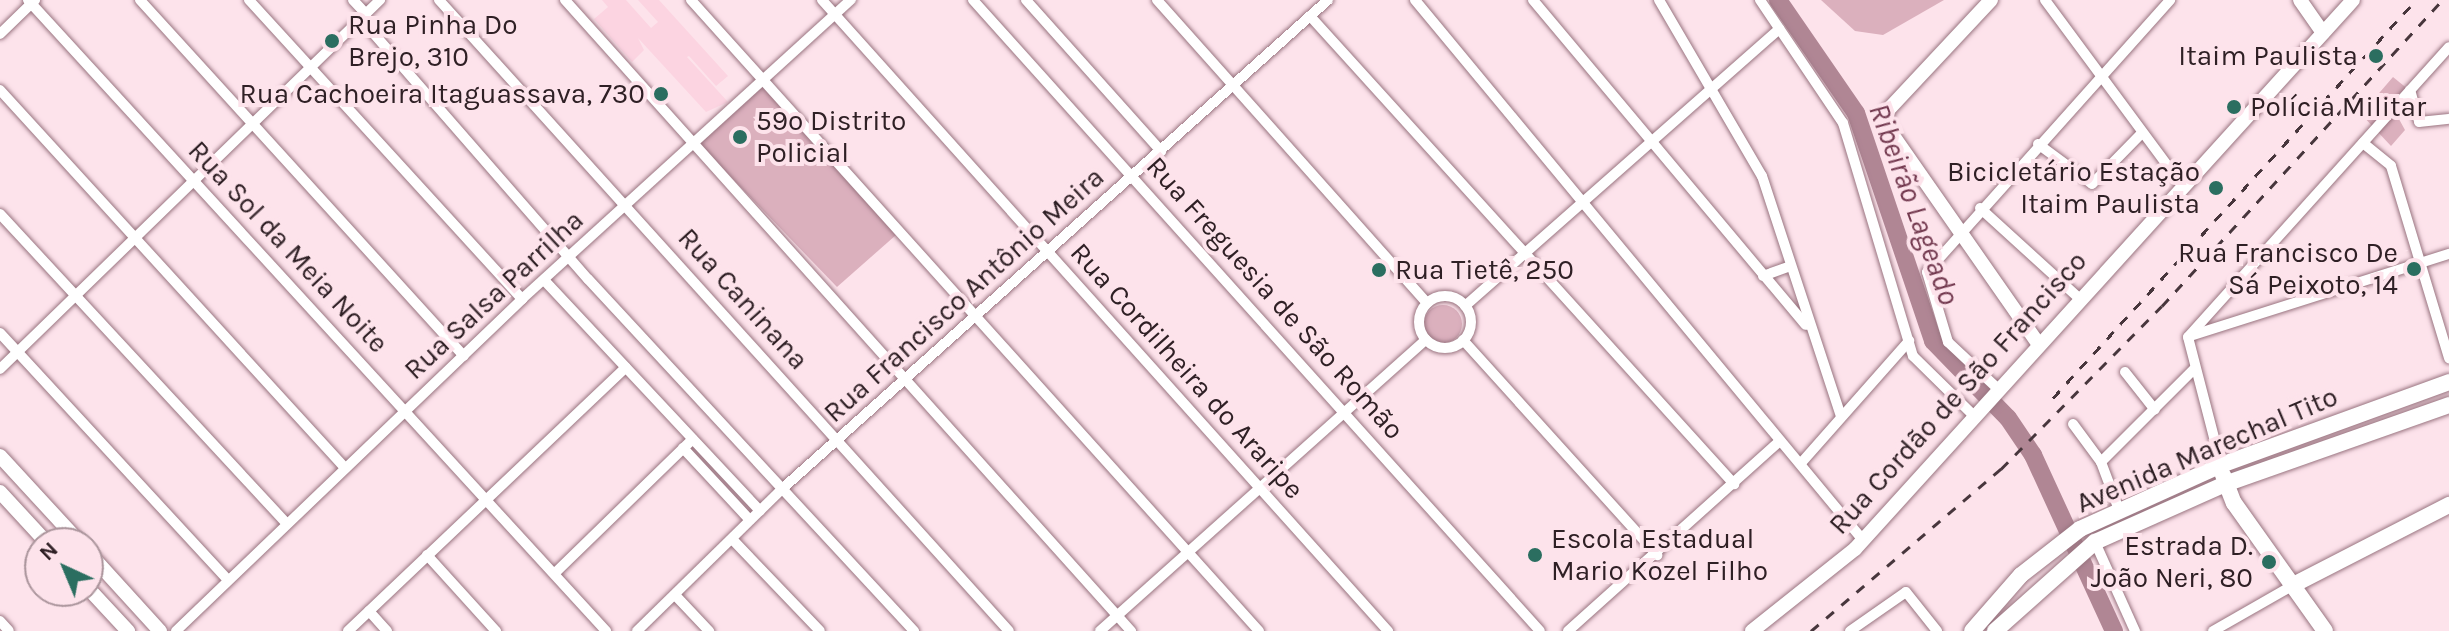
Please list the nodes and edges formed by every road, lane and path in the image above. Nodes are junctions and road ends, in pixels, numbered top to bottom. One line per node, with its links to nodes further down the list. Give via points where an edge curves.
1 (140, 0): 40 (street)
2 (249, 0): 32 (street)
3 (353, 0): 27 (street)
4 (380, 0): 27 (street)
5 (439, 0): 51 (street, Rua Caninana)
6 (565, 0): 43 (street)
7 (691, 0): 34 (street)
8 (822, 0): 25 (street, Rua Cordilheira do Araripe)
9 (851, 0): 25 (street, Rua Salsa Parrilha)
10 (1026, 0): 46 (street)
11 (1157, 0): 35 (street)
12 (1328, 0): 26 (street, Rua Francisco Antônio Meira)
13 (1415, 0): 50 (street)
14 (1533, 0): 42 (street)
15 (1651, 0): 24 (street)
16 (1760, 0): 28 (street)
17 (1991, 0): 54 (street, via 1885,119)
18 (2045, 0): 33 (street)
19 (2170, 0): 33 (street)
20 (2300, 0): 29 (street)
21 (2353, 0): 29 (street, Rua Cordão de São Francisco)
22 (32, 1): 30 (street); 48 (street, Rua Sol da Meia Noite)
23 (979, 2): 47 (street, Rua Freguesia de São Romão)
24 (1661, 5): 36 (street)
25 (835, 14): 34 (street, Rua Salsa Parrilha); 57 (street, Rua Cordilheira do Araripe)
26 (1310, 16): 35 (street, Rua Francisco Antônio Meira); 56 (street)
27 (363, 17): 32 (street); 59 (street)
28 (1779, 29): 36 (street); 75 (street, via 1843,123)
29 (2323, 33): 49 (street, Rua Cordão de São Francisco)
30 (0, 34)
31 (2449, 47): 38 (street)
32 (310, 67): 40 (street); 66 (street)
33 (2102, 75): 41 (street); 45 (street)
34 (763, 81): 43 (street, Rua Salsa Parrilha); 69 (street)
35 (1233, 85): 46 (street, Rua Francisco Antônio Meira); 67 (street)
36 (1708, 88): 42 (street); 61 (street, via 1762,176)
37 (0, 90): 55 (street)
38 (2410, 90): 39 (street, via 2419,122); 44 (street)
39 (2449, 119)
40 (252, 124): 48 (street); 78 (street)
41 (2142, 133): 45 (street, via 2092,184); 49 (street)
42 (1651, 140): 50 (street); 62 (street)
43 (693, 143): 51 (street, Rua Salsa Parrilha); 84 (street)
44 (2363, 143): 60 (street, via 2391,166); 72 (street)
45 (2038, 144): 52 (street)
46 (1161, 151): 47 (street, Rua Francisco Antônio Meira)
47 (1132, 177): 57 (street, Rua Francisco Antônio Meira); 90 (street, Rua Freguesia de São Romão)
48 (194, 181): 55 (street); 88 (street, Rua Sol da Meia Noite)
49 (2182, 185): 65 (street, Rua Cordão de São Francisco)
50 (1581, 198): 56 (street); 96 (street)
51 (626, 205): 59 (street, Rua Salsa Parrilha); 95 (street, Rua Caninana)
52 (1980, 208): 54 (street); 65 (street)
53 (0, 214): 64 (street)
54 (1958, 232): 76 (street); 86 (street, via 1934,259 1927,282 1948,342)
55 (134, 239): 64 (street); 102 (street)
56 (1526, 250): 68 (street); 103 (street)
57 (1048, 251): 69 (street, Rua Francisco Antônio Meira); 105 (street, Rua Cordilheira do Araripe)
58 (2449, 254): 60 (street)
59 (569, 257): 63 (street, Rua Salsa Parrilha); 106 (street)
60 (2418, 264): 72 (street); 79 (street)
61 (1790, 266): 62 (street); 70 (street)
62 (1763, 276): 70 (street)
63 (544, 280): 66 (street, Rua Salsa Parrilha); 80 (street)
64 (75, 296): 77 (street); 113 (street)
65 (2079, 298): 76 (street, Rua Cordão de São Francisco)
66 (522, 299): 78 (street, Rua Salsa Parrilha)
67 (1427, 303): 68 (street, via 1451,297); 73 (street, via 1419,325)
68 (1465, 306): 74 (street, via 1470,327)
69 (976, 315): 84 (street, Rua Francisco Antônio Meira); 119 (street)
70 (1807, 326): 92 (street)
71 (0, 333): 77 (street)
72 (2188, 337): 82 (street)
73 (1426, 340): 74 (street, via 1449,348); 90 (street)
74 (1463, 340): 121 (street)
75 (1909, 341): 91 (street, via 1919,365); 92 (street)
76 (2038, 343): 86 (street, Rua Cordão de São Francisco)
77 (18, 352): 81 (street); 124 (street)
78 (464, 356): 88 (street, Rua Salsa Parrilha)
79 (2449, 358)
80 (626, 367): 94 (street); 108 (street)
81 (0, 369)
82 (2194, 369): 89 (street); 101 (street)
83 (2125, 372): 89 (street)
84 (905, 380): 95 (street, Rua Francisco Antônio Meira); 129 (street)
85 (2449, 382): 101 (main road, Avenida Marechal Tito)
86 (1994, 390): 91 (street, Rua Cordão de São Francisco)
87 (2449, 405): 104 (main road, Avenida Marechal Tito)
88 (407, 410): 102 (street, Rua Salsa Parrilha); 108 (street, Rua Sol da Meia Noite)
89 (2155, 410): 100 (street)
90 (1347, 411): 105 (street); 146 (street, Rua Freguesia de São Romão)
91 (1974, 411): 117 (street, Rua Cordão de São Francisco)
92 (1841, 416): 99 (street)
93 (2073, 424): 100 (street)
94 (693, 439): 97 (street); 111 (street)
95 (838, 440): 106 (street, Rua Francisco Antônio Meira); 141 (street, Rua Caninana)
96 (1780, 441): 99 (street); 103 (street)
97 (683, 448): 112 (street); 123 (street)
98 (0, 456): 115 (street)
99 (1802, 462): 117 (street)
100 (2101, 462): 110 (street)
101 (2221, 465): 104 (main road); 110 (main road, Avenida Marechal Tito)
102 (345, 468): 113 (street, Rua Salsa Parrilha)
103 (1734, 484): 121 (street)
104 (2225, 484): 118 (main road, Avenida Marechal Tito); 125 (main road)
105 (1261, 488): 119 (street); 145 (street, Rua Cordilheira do Araripe)
106 (782, 489): 111 (street, Rua Francisco Antônio Meira); 140 (street)
107 (1, 494): 114 (street)
108 (487, 497): 120 (street); 123 (street, Rua Sol da Meia Noite)
109 (2449, 505): 125 (main road)
110 (2119, 510): 151 (main road, Avenida Marechal Tito, via 2064,540)
111 (760, 511): 112 (street, Rua Francisco Antônio Meira)
112 (750, 520): 116 (street, Rua Francisco Antônio Meira)
113 (287, 524): 124 (street, Rua Salsa Parrilha)
114 (32, 527)
115 (65, 527)
116 (732, 539): 126 (street, Rua Francisco Antônio Meira); 139 (street)
117 (1862, 539): 148 (street, Rua Cordão de São Francisco)
118 (2091, 544): 152 (main road, Avenida Marechal Tito); 153 (street)
119 (1189, 552): 129 (street); 144 (street)
120 (427, 555): 128 (street); 135 (street)
121 (1657, 555): 147 (street)
122 (104, 570): 131 (street)
123 (555, 573): 136 (street, Rua Sol da Meia Noite)
124 (228, 580): 132 (street, Rua Salsa Parrilha)
125 (2297, 583): 154 (street); 155 (main road)
126 (675, 595): 137 (street, Rua Francisco Antônio Meira); 138 (street)
127 (104, 607): 130 (street)
128 (369, 611): 133 (street); 134 (street)
129 (1118, 616): 142 (street); 143 (street)
130 (124, 630)
131 (160, 631)
132 (176, 631)
133 (348, 631)
134 (387, 631)
135 (496, 631)
136 (606, 631)
137 (637, 631)
138 (709, 631)
139 (820, 631)
140 (914, 631)
141 (1009, 631)
142 (1100, 631)
143 (1131, 631)
144 (1259, 631)
145 (1388, 631)
146 (1540, 631)
147 (1568, 631)
148 (1752, 631)
149 (1850, 631): 150 (street, via 1906,592)
150 (1937, 631)
151 (1972, 631)
152 (1995, 631)
153 (2135, 631)
154 (2213, 631)
155 (2325, 631)

